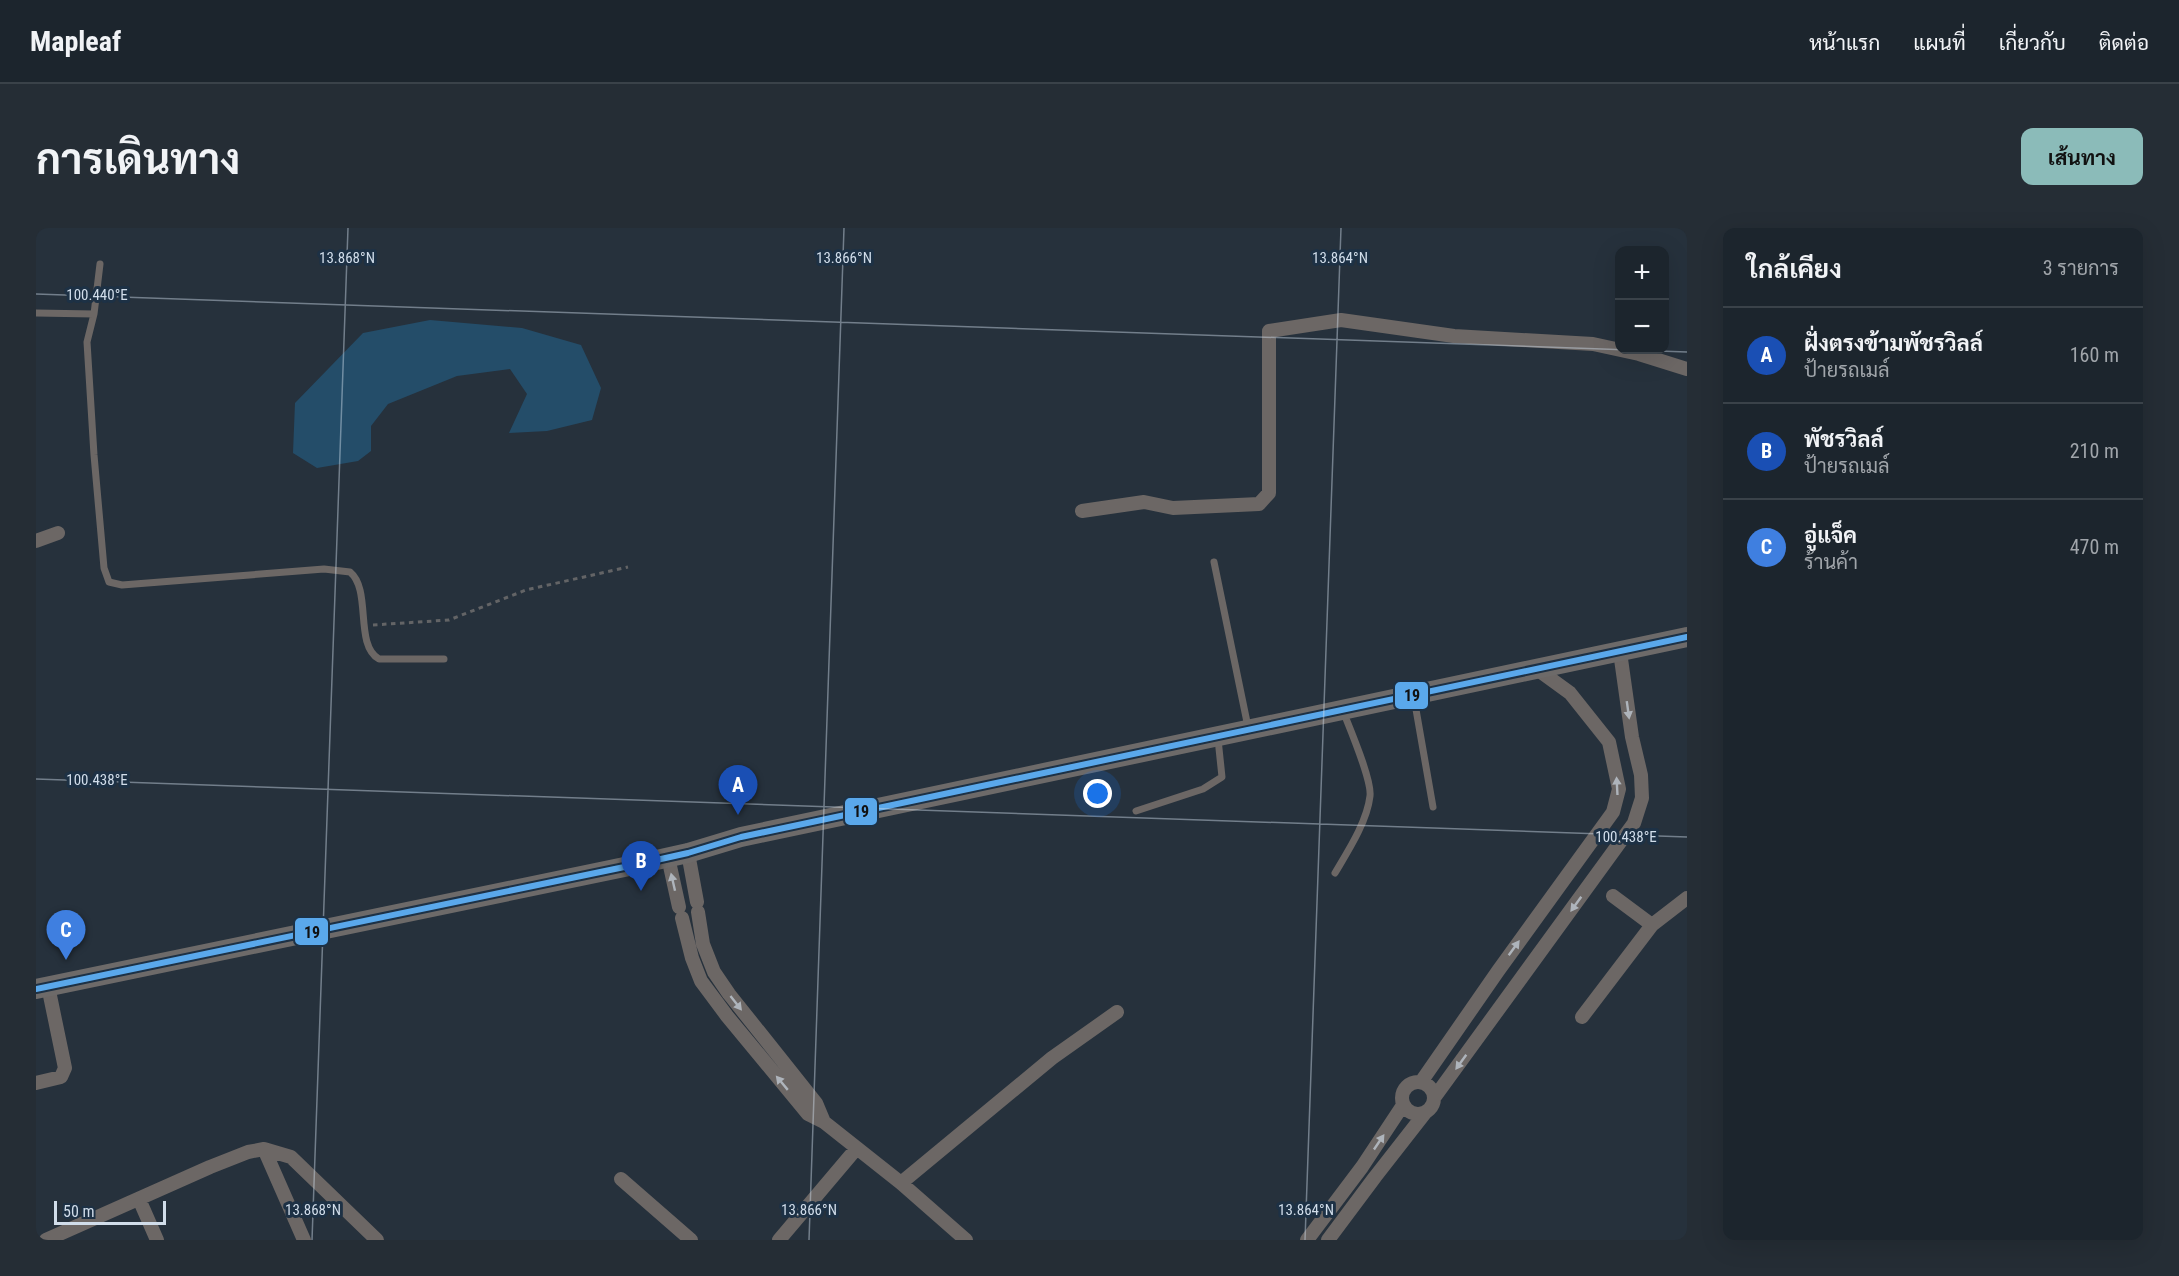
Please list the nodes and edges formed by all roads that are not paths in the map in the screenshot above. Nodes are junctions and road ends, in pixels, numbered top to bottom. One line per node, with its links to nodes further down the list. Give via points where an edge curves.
1 (100, 264): 3 (lane)
2 (36, 313): 3 (lane)
3 (94, 314): 11 (lane, via 87,342 104,568 109,582 122,585 324,569 350,572 357,582 373,655 379,659)
4 (1687, 369): 5 (street, via 1593,344 1454,336 1341,320 1269,332 1269,493 1259,504 1173,508 1144,502)
5 (1082, 511)
6 (58, 533): 7 (street)
7 (36, 542)
8 (1214, 562): 15 (lane)
9 (1687, 638): 10 (main road)
10 (1620, 652): 12 (main road); 17 (street, one-way to 17)
11 (444, 659)
12 (1537, 669): 13 (main road); 18 (street, via 1570,693)
13 (1413, 695): 14 (main road); 19 (lane)
14 (1343, 710): 15 (main road); 24 (lane, via 1371,795 1358,836)
15 (1249, 730): 16 (main road)
16 (1218, 736): 20 (lane, via 1222,777 1203,789); 21 (main road, via 741,837)
17 (1632, 737): 18 (street); 25 (street, via 1642,798 1634,823)
18 (1609, 742): 23 (street, one-way to 18, via 1613,812 1619,789)
19 (1433, 807)
20 (1136, 810)
21 (688, 853): 22 (main road); 30 (street, via 703,944)
22 (668, 857): 31 (street, one-way to 22, via 692,958); 33 (main road)
23 (1578, 861): 25 (street); 29 (street, one-way to 23)
24 (1335, 873)
25 (1596, 877): 32 (street, one-way to 32)
26 (1613, 896): 28 (street)
27 (1687, 898): 28 (street)
28 (1652, 925): 35 (street)
29 (1498, 971): 32 (street); 36 (street)
30 (714, 972): 31 (street); 41 (street, one-way to 41, via 816,1103)
31 (702, 981): 41 (street, one-way to 31, via 808,1114)
32 (1515, 986): 38 (street, one-way to 38)
33 (42, 988): 37 (street, via 65,1068 61,1077)
34 (1117, 1012): 47 (street, via 1052,1058)
35 (1582, 1017)
36 (1421, 1082): 38 (street, via 1431,1088); 39 (street, via 1406,1088)
37 (36, 1083)
38 (1434, 1098): 40 (street)
39 (1403, 1105): 40 (street, via 1413,1114); 44 (street, one-way to 39)
40 (1425, 1113): 45 (street)
41 (824, 1122): 43 (street)
42 (264, 1149): 48 (street, via 219,1163); 51 (street); 52 (street, via 291,1157)
43 (856, 1149): 47 (street); 54 (street)
44 (1362, 1167): 45 (street); 56 (street)
45 (1375, 1177): 57 (street)
46 (621, 1179): 53 (street)
47 (901, 1183): 55 (street)
48 (139, 1199): 49 (street); 50 (street)
49 (46, 1240)
50 (157, 1240)
51 (304, 1240)
52 (377, 1240)
53 (691, 1240)
54 (779, 1240)
55 (966, 1240)
56 (1307, 1240)
57 (1328, 1240)

